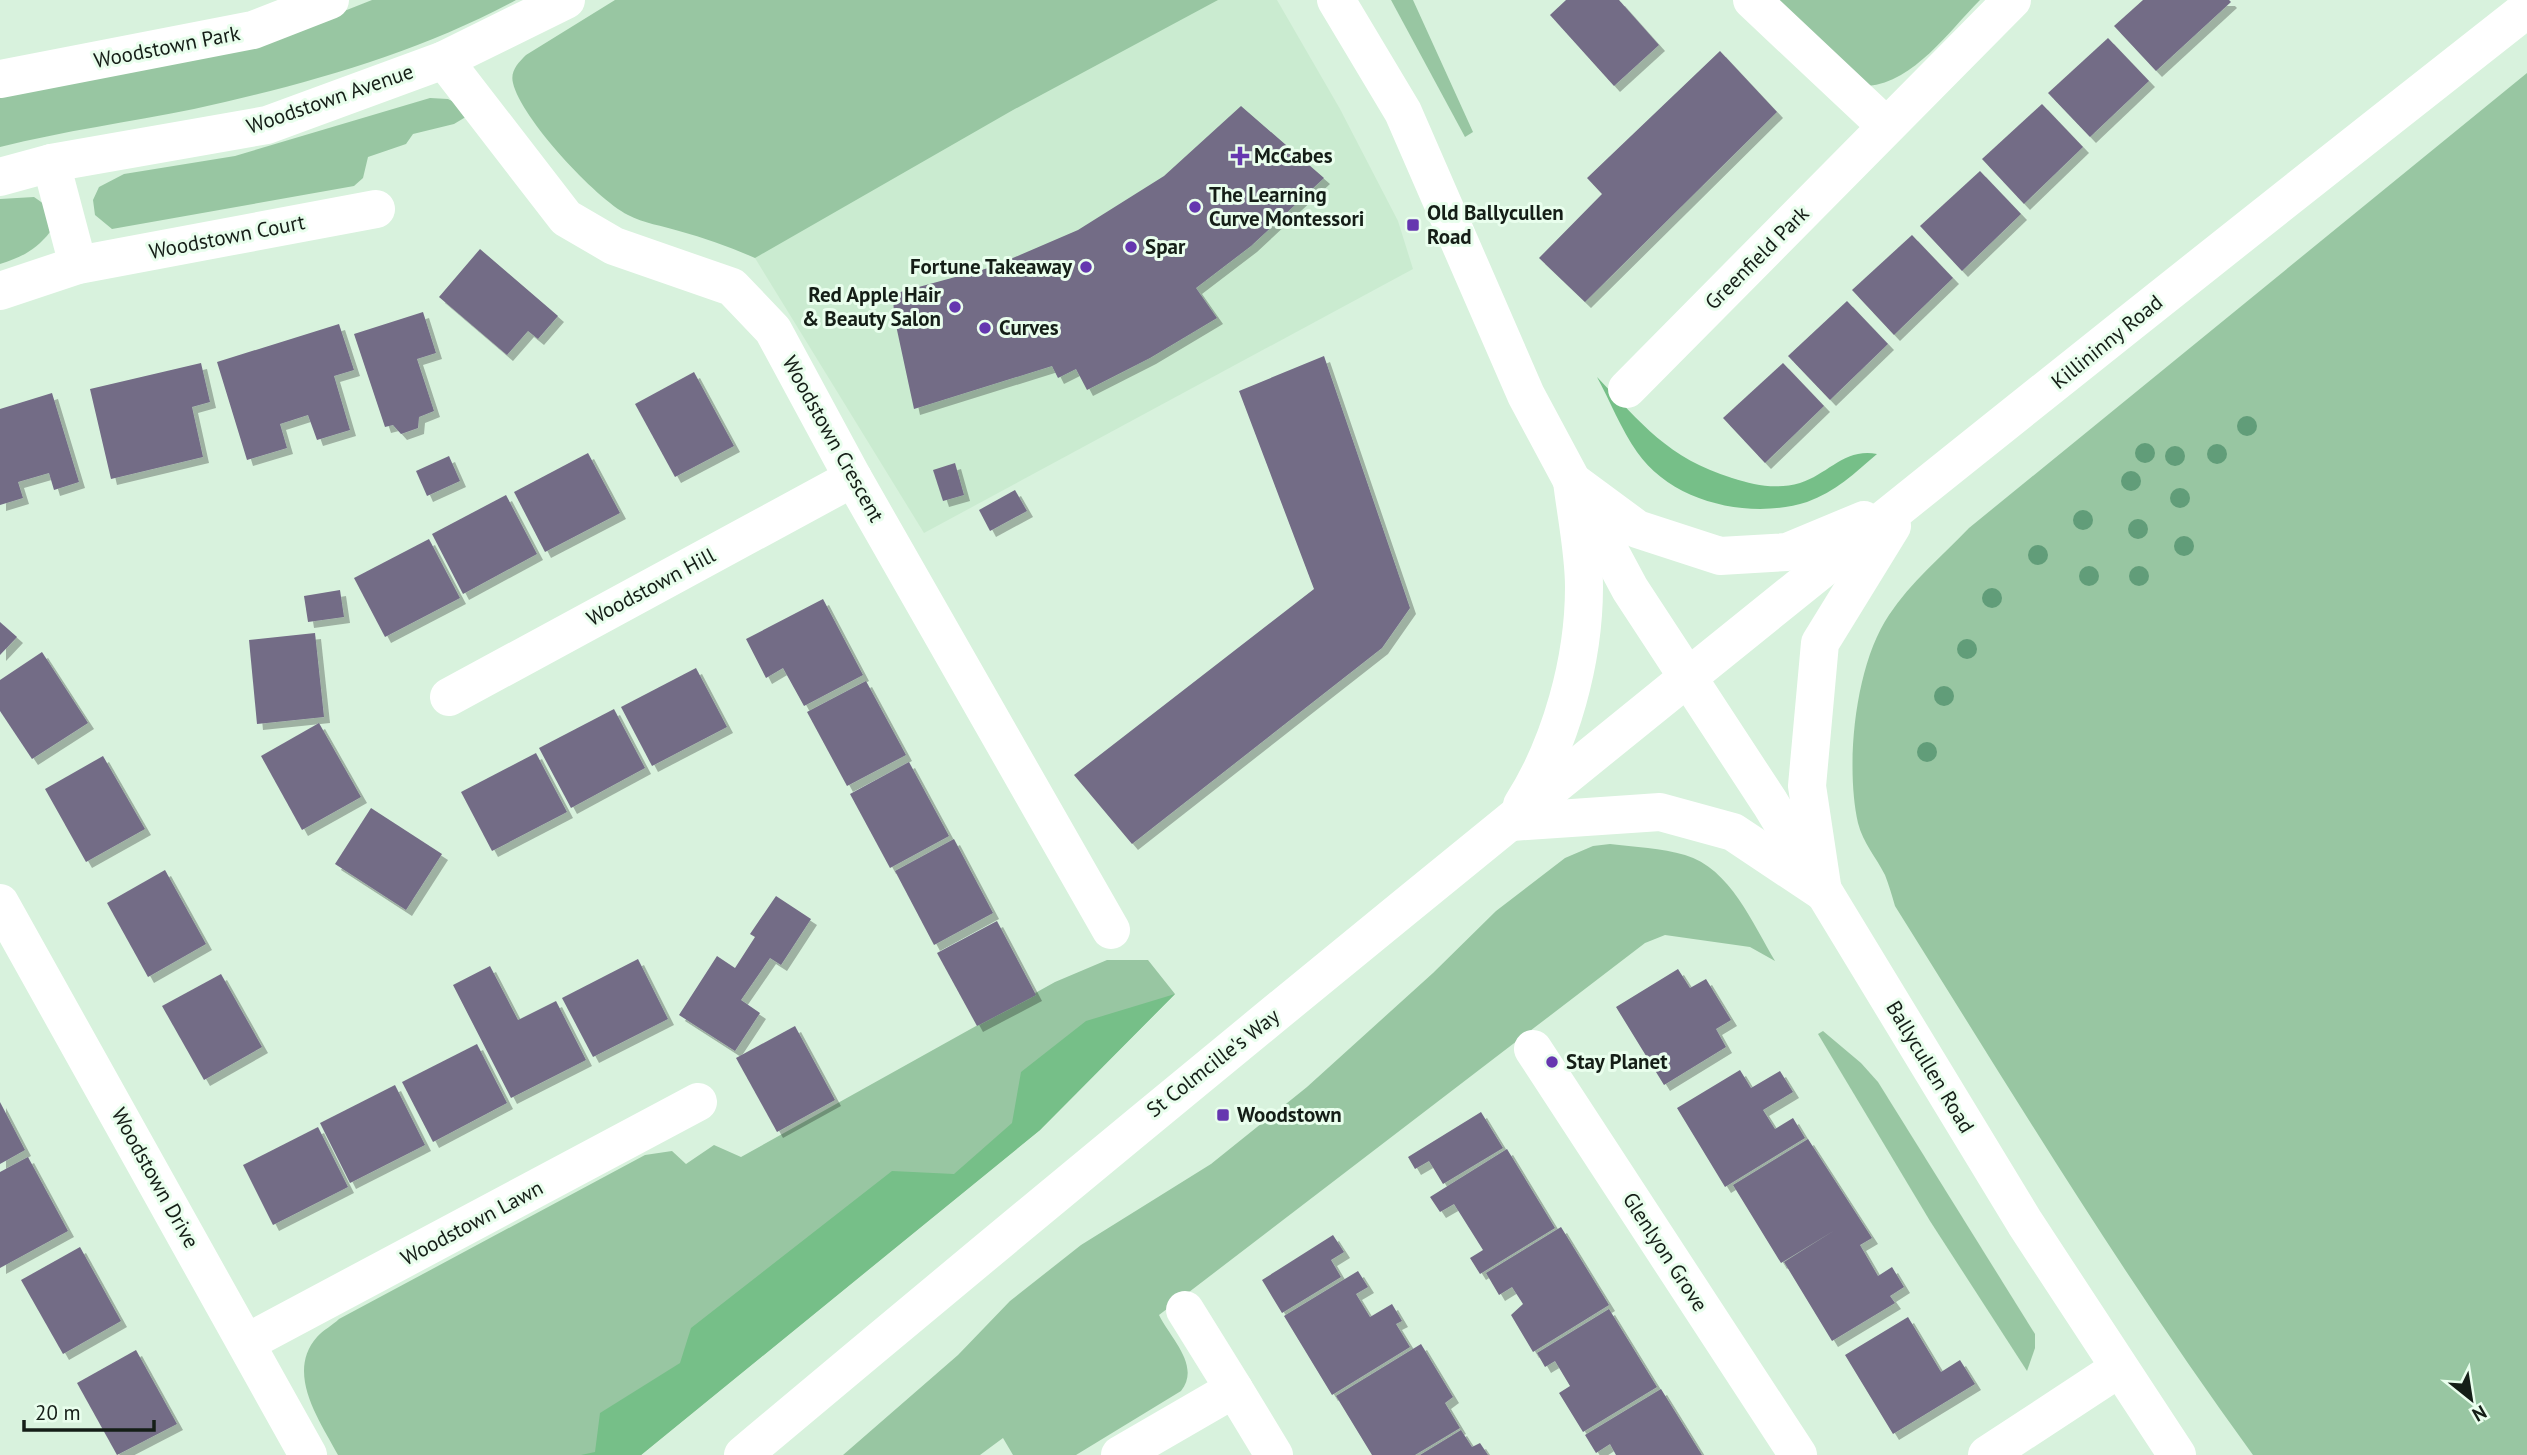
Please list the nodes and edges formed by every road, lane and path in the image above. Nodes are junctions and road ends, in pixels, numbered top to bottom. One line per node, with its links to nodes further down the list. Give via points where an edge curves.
1 (330, 0): 8 (street, Woodstown Park, via 253,30)
2 (566, 0): 7 (street, Woodstown Avenue)
3 (1336, 0): 17 (street, via 1403,113 1526,395)
4 (1752, 0): 9 (street)
5 (2012, 0): 9 (street, Greenfield Park)
6 (2527, 9): 18 (street, Killininny Road)
7 (444, 60): 10 (street, Woodstown Avenue, via 267,125); 16 (street, Woodstown Crescent, via 566,218 614,246 732,287 773,330)
8 (0, 79)
9 (1886, 126): 15 (street, Greenfield Park)
10 (51, 163): 11 (street, Woodstown Avenue); 13 (street)
11 (0, 177)
12 (376, 209): 13 (street, Woodstown Court)
13 (78, 265): 14 (street, Woodstown Court)
14 (0, 291)
15 (1627, 389)
16 (853, 478): 20 (street, Woodstown Hill); 24 (street, Woodstown Crescent)
17 (1572, 481): 18 (street, via 1637,529 1720,556 1787,552); 19 (street, via 1630,589); 21 (street, via 1584,587 1576,671 1541,775)
18 (1908, 501): 19 (street, Killininny Road); 22 (street, via 1819,643 1807,786)
19 (1688, 676): 21 (street, St Colmcille's Way); 22 (street, Ballycullen Road)
20 (449, 697)
21 (1511, 822): 22 (street, via 1660,812 1733,832); 32 (street, St Colmcille's Way, via 1141,1121)
22 (1823, 892): 29 (street, Ballycullen Road)
23 (0, 902): 28 (street, Woodstown Drive)
24 (1111, 930)
25 (1533, 1049): 35 (street, Glenlyon Grove)
26 (698, 1102): 28 (street, Woodstown Lawn)
27 (1185, 1311): 30 (street)
28 (246, 1343): 31 (street, Woodstown Drive)
29 (2118, 1369): 36 (street); 37 (street, Ballycullen Road)
30 (1234, 1390): 33 (street); 34 (street)
31 (308, 1455)
32 (743, 1455)
33 (1119, 1455)
34 (1274, 1455)
35 (1798, 1455)
36 (1987, 1455)
37 (2176, 1455)

